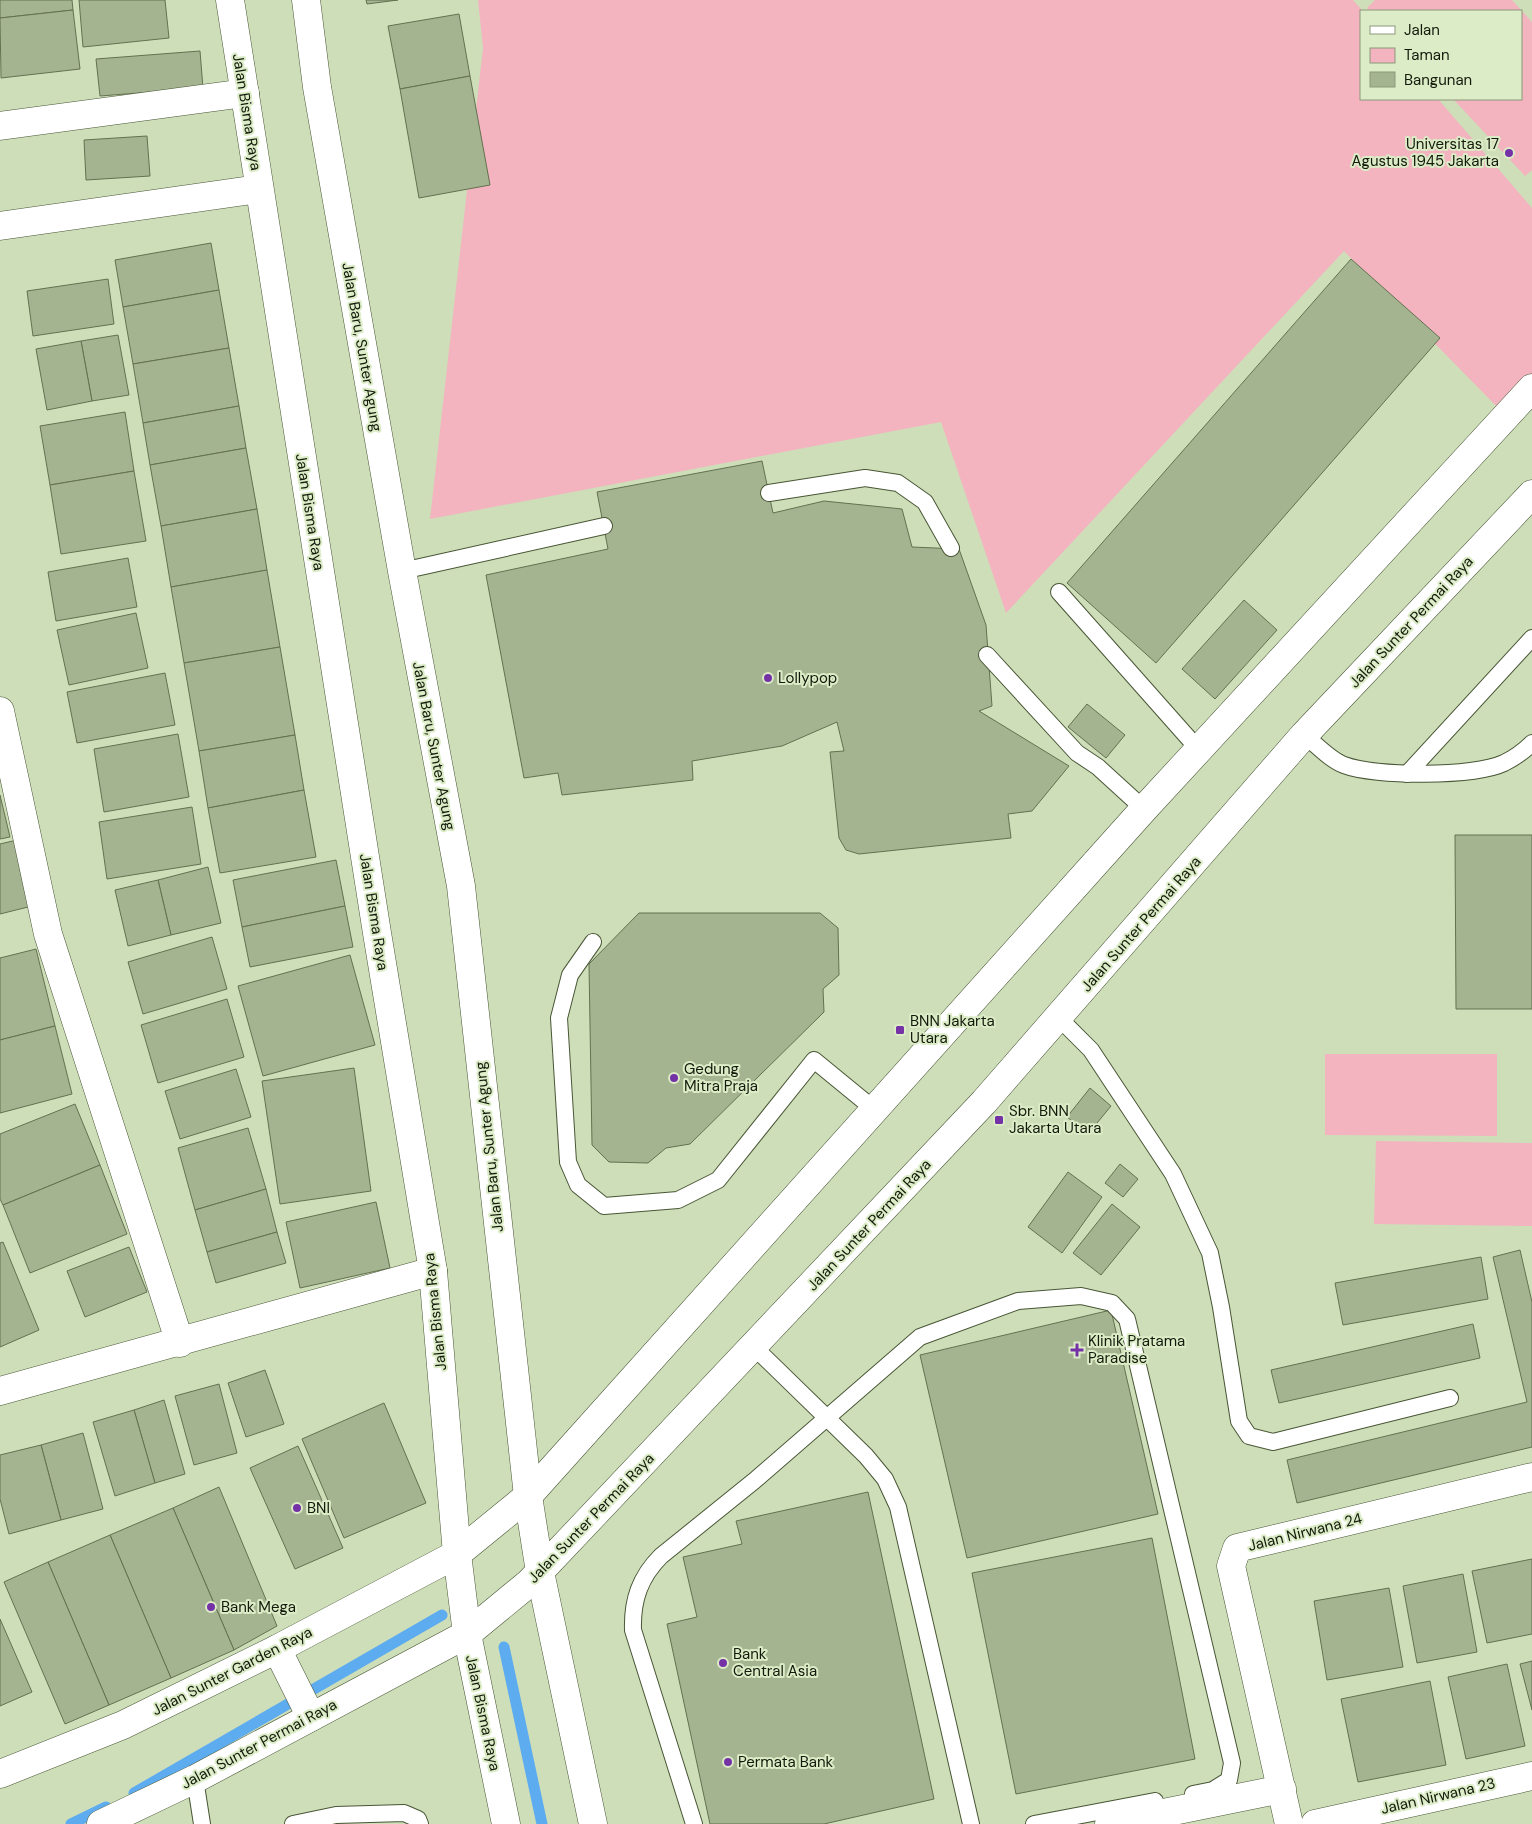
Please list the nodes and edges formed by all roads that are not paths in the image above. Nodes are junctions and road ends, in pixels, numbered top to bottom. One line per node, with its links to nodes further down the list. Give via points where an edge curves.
1 (230, 0): 3 (street, Jalan Bisma Raya)
2 (306, 0): 12 (street, Jalan Baru, Sunter Agung, via 317,87)
3 (244, 94): 4 (street); 5 (street, Jalan Bisma Raya)
4 (0, 126)
5 (258, 189): 6 (street); 25 (street, Jalan Bisma Raya)
6 (0, 226)
7 (1532, 388): 19 (street)
8 (769, 493): 11 (lane, via 866,478 898,483 925,502)
9 (1532, 494): 17 (street, Jalan Sunter Permai Raya)
10 (604, 526): 12 (lane)
11 (950, 548)
12 (402, 570): 32 (street, Jalan Baru, Sunter Agung, via 461,886)
13 (1059, 592): 19 (lane)
14 (1532, 638): 20 (lane)
15 (987, 655): 21 (lane, via 1076,753 1098,767)
16 (0, 711): 26 (street, via 48,934)
17 (1304, 735): 20 (lane, via 1342,764 1366,772); 23 (street, Jalan Sunter Permai Raya)
18 (1532, 743): 20 (lane, via 1503,764)
19 (1199, 750): 21 (street)
20 (1406, 774)
21 (1144, 809): 24 (street)
22 (593, 942): 24 (lane, via 570,975 559,1018 568,1162 578,1185 604,1206 678,1200 718,1180 814,1060)
23 (1059, 1018): 27 (street, Jalan Sunter Permai Raya); 29 (lane, via 1091,1050 1173,1174 1206,1244 1221,1307 1239,1421 1249,1436 1273,1442)
24 (875, 1110): 32 (street)
25 (433, 1271): 26 (street); 33 (street, Jalan Bisma Raya)
26 (180, 1343): 28 (street)
27 (754, 1347): 30 (lane); 34 (street, Jalan Sunter Permai Raya)
28 (0, 1391)
29 (1450, 1398)
30 (827, 1417): 48 (lane, via 661,1556 648,1569 638,1590 632,1609 633,1630); 49 (lane, via 885,1479 898,1507); 50 (lane, via 920,1337 1018,1301 1081,1296 1112,1303 1128,1319 1232,1763 1229,1780 1213,1790)
31 (1532, 1477): 41 (street, Jalan Nirwana 24, via 1237,1548 1231,1566)
32 (528, 1496): 33 (street); 34 (street)
33 (457, 1554): 35 (street, Jalan Bisma Raya); 36 (street, Jalan Sunter Garden Raya)
34 (540, 1572): 35 (street, Jalan Sunter Permai Raya); 47 (street)
35 (467, 1634): 37 (street, Jalan Sunter Permai Raya); 46 (street, Jalan Bisma Raya)
36 (283, 1660): 37 (street); 38 (street, Jalan Sunter Garden Raya)
37 (308, 1711): 40 (street, Jalan Sunter Permai Raya)
38 (0, 1774)
39 (1532, 1776): 53 (street, Jalan Nirwana 23)
40 (195, 1779): 42 (street, Jalan Sunter Permai Raya); 43 (lane)
41 (1282, 1789): 51 (street); 52 (street, Jalan Nirwana 24)
42 (101, 1824)
43 (202, 1824)
44 (292, 1824): 45 (lane, via 336,1815 404,1813 418,1819)
45 (420, 1824)
46 (506, 1824)
47 (593, 1824)
48 (694, 1824)
49 (971, 1824)
50 (1034, 1824)
51 (1109, 1824)
52 (1289, 1824)
53 (1315, 1824)

